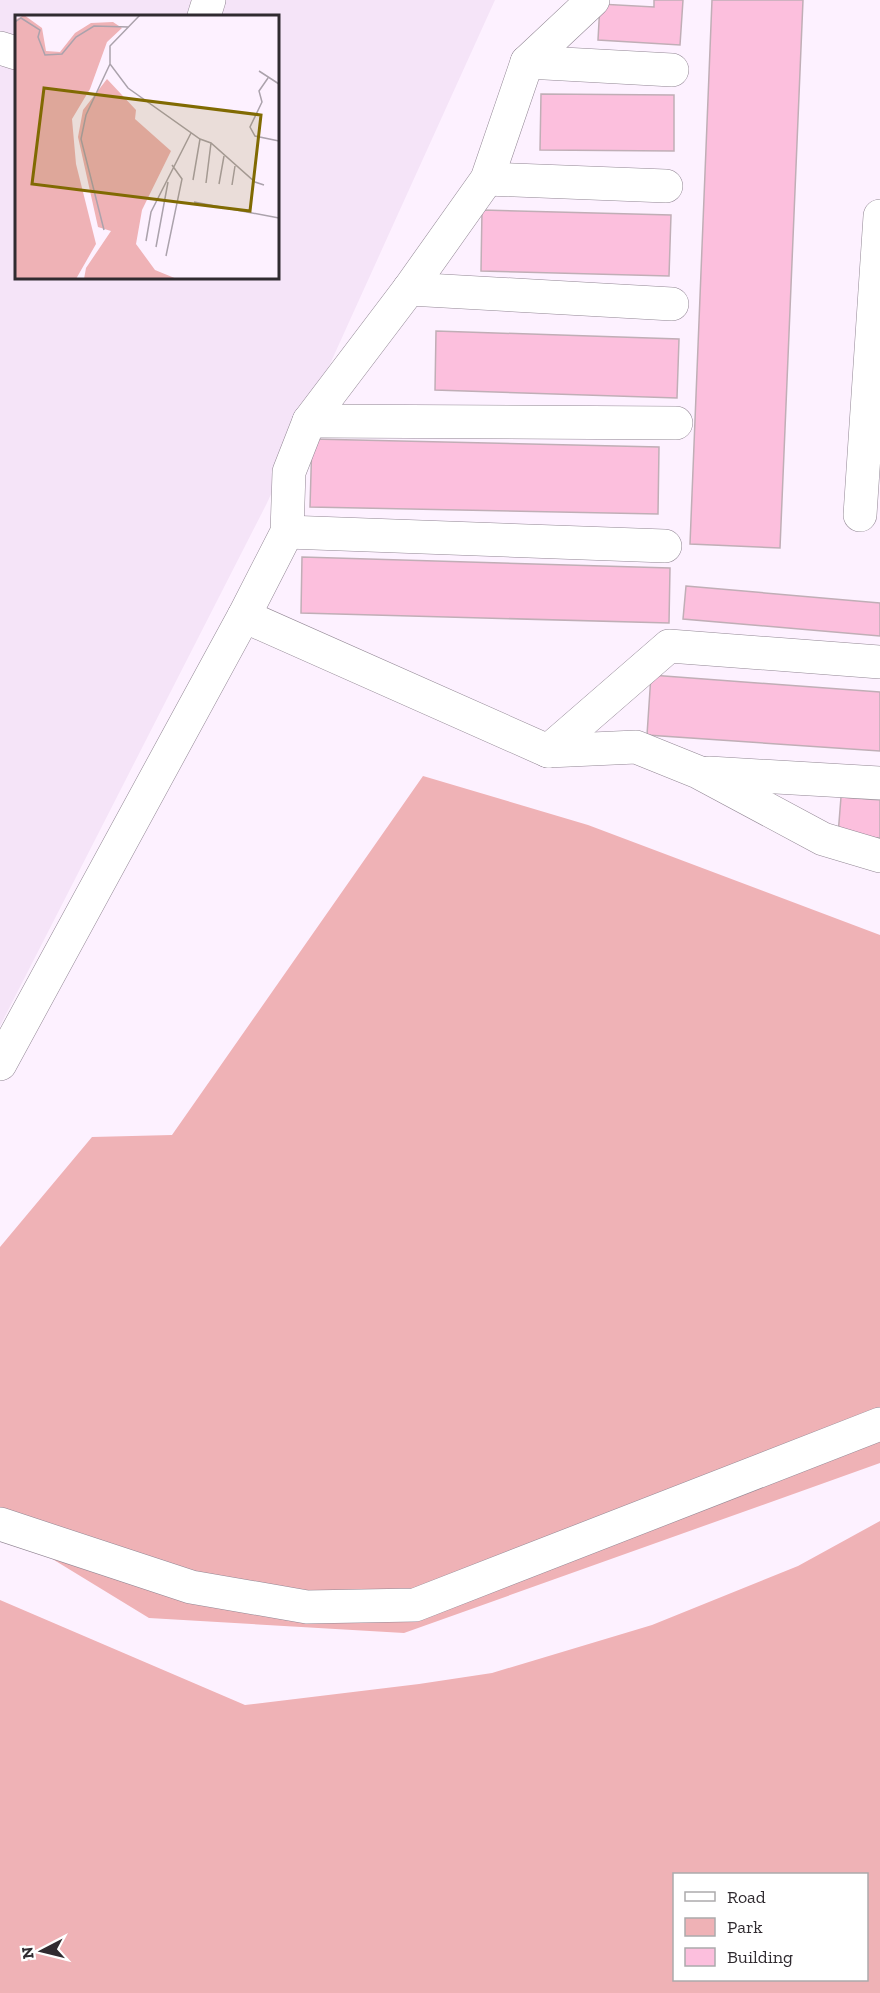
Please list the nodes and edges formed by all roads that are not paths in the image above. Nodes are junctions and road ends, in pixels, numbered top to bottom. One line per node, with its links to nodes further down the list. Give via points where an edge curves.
1 (209, 0): 3 (lane)
2 (593, 0): 6 (lane)
3 (204, 15)
4 (0, 48): 5 (lane)
5 (15, 53)
6 (527, 62): 7 (lane); 8 (lane)
7 (672, 70)
8 (487, 179): 9 (lane); 11 (lane)
9 (666, 186)
10 (880, 216): 15 (lane)
11 (409, 289): 12 (lane); 13 (lane)
12 (672, 304)
13 (309, 421): 14 (lane); 16 (lane, via 289,472)
14 (676, 423)
15 (860, 515)
16 (287, 532): 17 (lane); 18 (lane)
17 (665, 546)
18 (244, 616): 20 (lane); 24 (lane)
19 (880, 662): 20 (lane, via 669,646)
20 (548, 751): 21 (lane, via 636,747)
21 (698, 772): 22 (lane); 23 (lane, via 822,838)
22 (880, 783)
23 (880, 856)
24 (0, 1064)
25 (880, 1424): 26 (lane, via 415,1605 307,1607 191,1587)
26 (0, 1524)

